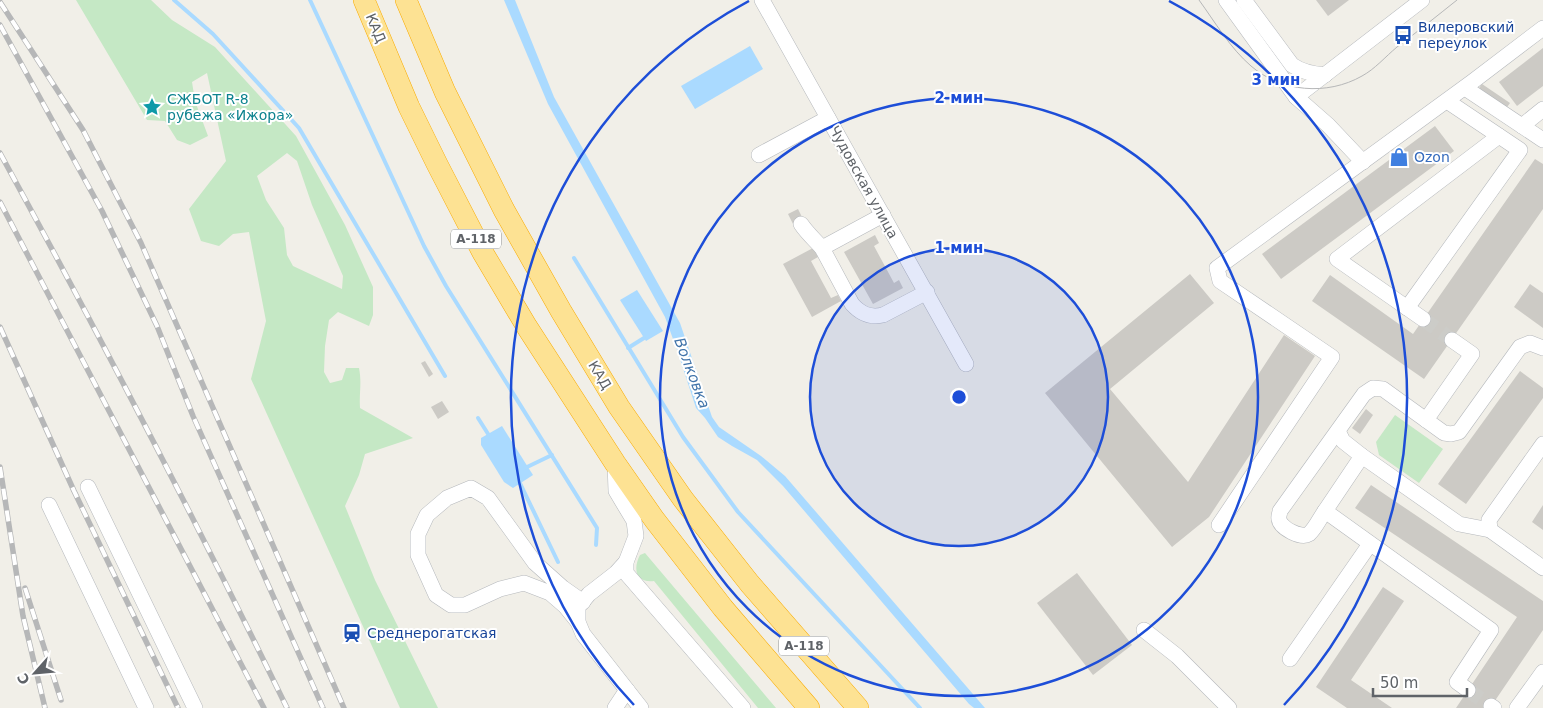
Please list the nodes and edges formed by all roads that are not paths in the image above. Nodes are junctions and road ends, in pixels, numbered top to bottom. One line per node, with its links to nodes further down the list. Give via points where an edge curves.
1 (364, 0): 34 (highway, КАД / А-118, via 413,115 484,253 527,327)
2 (406, 0): 9 (highway, КАД / А-118)
3 (422, 0): 9 (highway)
4 (762, 0): 15 (street, Чудовская улица)
5 (1226, 0): 12 (street)
6 (1244, 0): 10 (street, via 1292,65 1310,74)
7 (1422, 0): 10 (street)
8 (1543, 28): 11 (street)
9 (424, 43): 56 (highway, КАД / А-118, via 504,210 619,406 683,499 750,584)
10 (1325, 76): 12 (street)
11 (1472, 86): 13 (street); 16 (street)
12 (1296, 97): 20 (street)
13 (1447, 101): 17 (street); 20 (street)
14 (1543, 109): 16 (street)
15 (828, 118): 19 (street); 21 (street, Чудовская улица)
16 (1522, 126): 18 (street)
17 (1499, 136): 25 (street, via 1520,150); 25 (street, via 1337,259)
18 (1543, 140)
19 (759, 155)
20 (1363, 162): 38 (street, via 1217,268 1220,281 1332,357)
21 (883, 215): 23 (street); 24 (street, Чудовская улица)
22 (801, 224): 23 (street)
23 (822, 248): 24 (street, via 852,304 867,316 883,315)
24 (927, 292): 29 (street, Чудовская улица)
25 (1407, 308): 26 (street)
26 (1423, 319)
27 (1452, 340): 30 (street, via 1472,354)
28 (1543, 348): 30 (street, via 1530,343 1520,347 1459,432 1444,432)
29 (966, 364)
30 (1426, 420): 31 (street, via 1383,389 1373,388 1364,394)
31 (1338, 431): 33 (street, via 1343,441); 37 (street, via 1280,511 1279,519 1296,534 1305,535 1310,533)
32 (1543, 444): 39 (street, via 1490,520)
33 (1362, 456): 37 (street); 39 (street, via 1459,524)
34 (616, 463): 41 (street, via 616,491 634,521 636,536); 55 (highway, КАД / А-118, via 654,519 723,608)
35 (88, 486): 51 (street)
36 (49, 505): 50 (street)
37 (1325, 511): 40 (street)
38 (1219, 525)
39 (1490, 530): 42 (street)
40 (1370, 544): 46 (street); 49 (street, via 1491,630 1457,682)
41 (626, 562): 43 (street); 54 (street, via 626,573)
42 (1543, 568)
43 (583, 602): 44 (street, via 578,608); 44 (street, via 535,564 488,498 471,488 447,498 427,515 418,534 418,555 436,595 451,605 465,604 524,583 550,593)
44 (578, 622): 48 (street, via 583,634)
45 (1144, 630): 57 (street, via 1177,656)
46 (1290, 659)
47 (1543, 672): 58 (street)
48 (627, 690): 52 (street); 53 (street)
49 (1468, 690)
50 (146, 708)
51 (195, 708)
52 (615, 708)
53 (642, 708)
54 (743, 708)
55 (808, 708)
56 (858, 708)
57 (1229, 708)
58 (1517, 708)

